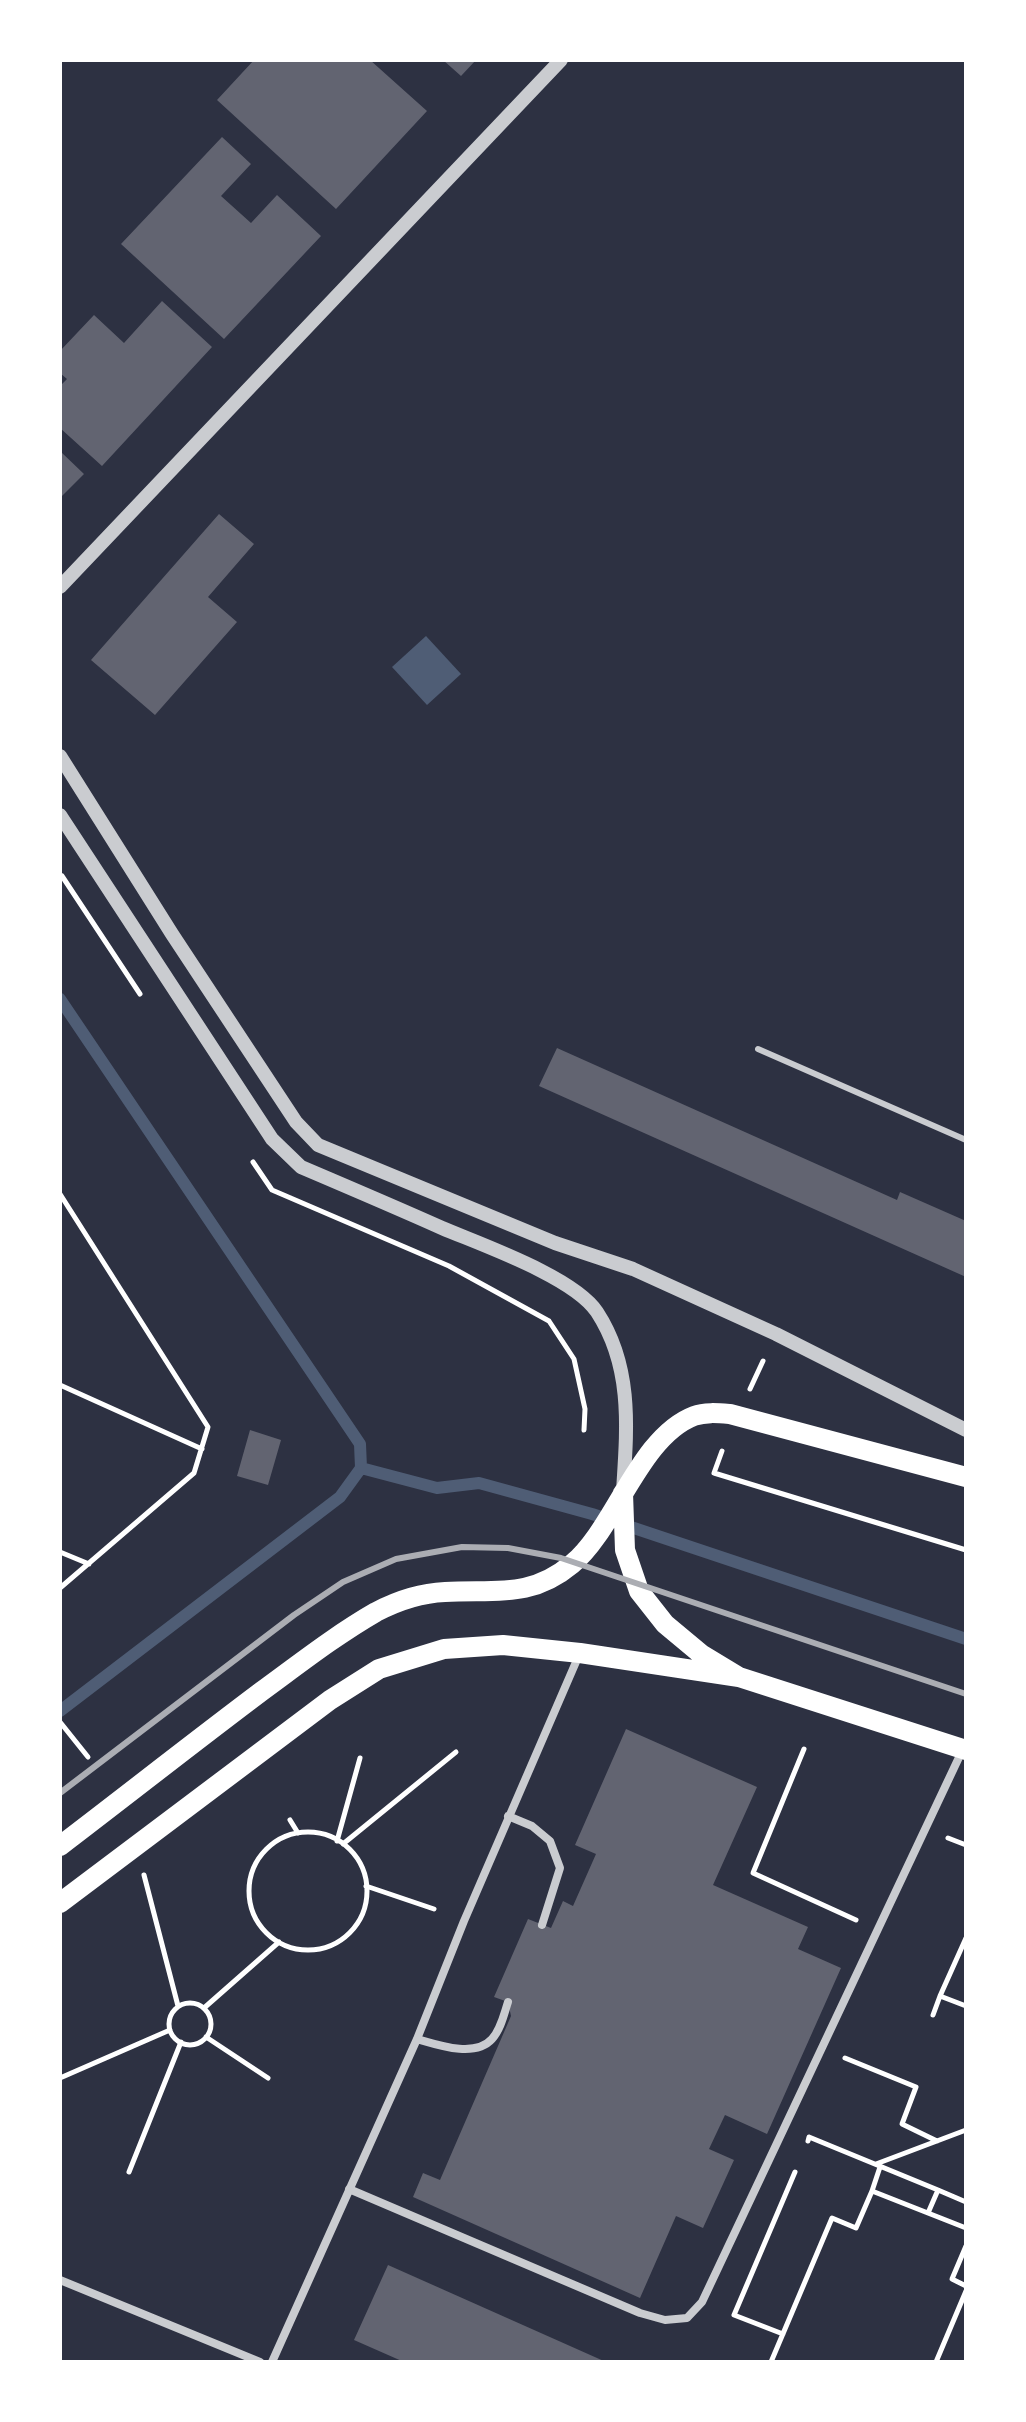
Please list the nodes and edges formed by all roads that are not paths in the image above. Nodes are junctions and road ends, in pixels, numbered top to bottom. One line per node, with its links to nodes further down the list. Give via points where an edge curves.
1 (561, 60): 2 (street)
2 (60, 587)
3 (60, 756): 7 (street, via 287,1109 318,1145 555,1243 633,1269)
4 (60, 815): 9 (street, via 272,1139 301,1167 547,1273 595,1309 622,1371 627,1414)
5 (758, 1049): 6 (lane)
6 (966, 1140)
7 (966, 1430)
8 (966, 1477): 9 (main road, via 710,1413 673,1428)
9 (623, 1493): 11 (main road, via 625,1550 639,1591 665,1624); 14 (main road, via 574,1563 547,1580 505,1592 414,1596 377,1612 236,1710)
10 (580, 1653): 11 (main road); 13 (street); 15 (main road, via 503,1645 444,1649 379,1669)
11 (739, 1677): 12 (main road)
12 (964, 1750): 19 (street, via 702,2302 687,2318 665,2320 640,2313)
13 (508, 1816): 16 (street, via 550,1841 560,1868); 18 (street)
14 (60, 1846)
15 (60, 1903)
16 (542, 1925)
17 (508, 2002): 18 (street, via 491,2040 482,2044 456,2048)
18 (417, 2039): 19 (street)
19 (349, 2189): 22 (street)
20 (60, 2280): 21 (street)
21 (260, 2362)
22 (272, 2362)

